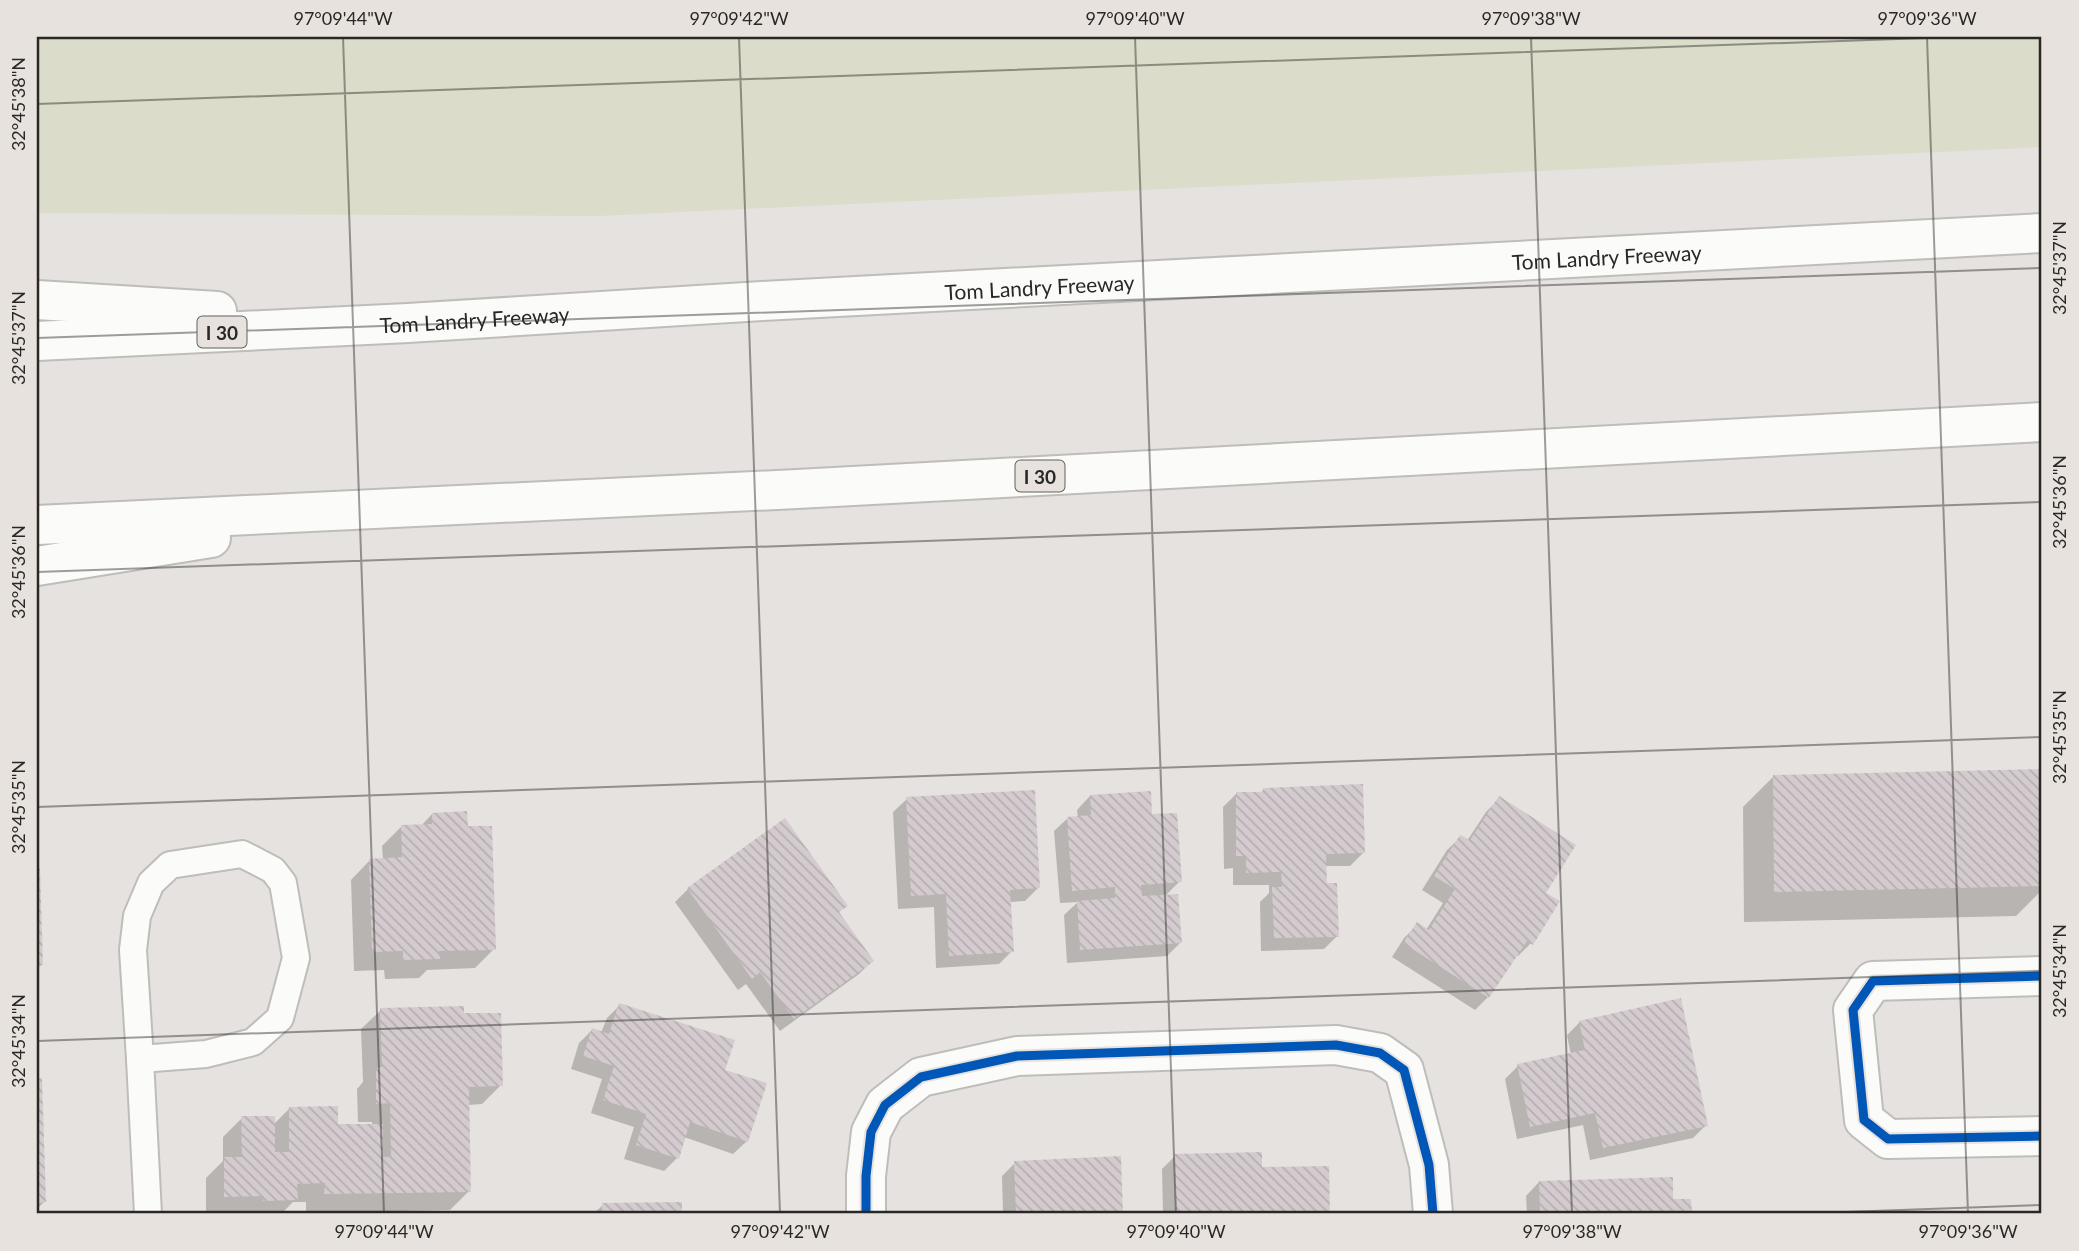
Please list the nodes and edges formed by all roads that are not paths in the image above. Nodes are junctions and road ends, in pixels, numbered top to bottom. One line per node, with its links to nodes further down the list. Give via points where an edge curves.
1 (2042, 233): 3 (main road, Tom Landry Freeway / I 30)
2 (37, 300): 3 (main road)
3 (408, 323): 4 (main road, Tom Landry Freeway / I 30)
4 (37, 341)
5 (2042, 422): 6 (main road, I 30)
6 (402, 508): 7 (main road, I 30); 8 (main road)
7 (37, 525)
8 (37, 566)
9 (2042, 976): 11 (main road, via 1873,981 1853,1010 1864,1120 1888,1139)
10 (140, 1059): 10 (lane, via 206,1054 253,1042 280,1018 296,958 283,883 273,870 242,854 170,865 151,883 137,916 133,950); 12 (lane)
11 (2042, 1136)
12 (148, 1214)
13 (866, 1214): 14 (main road, via 871,1132 885,1105 921,1077 1017,1056 1336,1045 1380,1053 1404,1070 1429,1165)
14 (1433, 1214)

